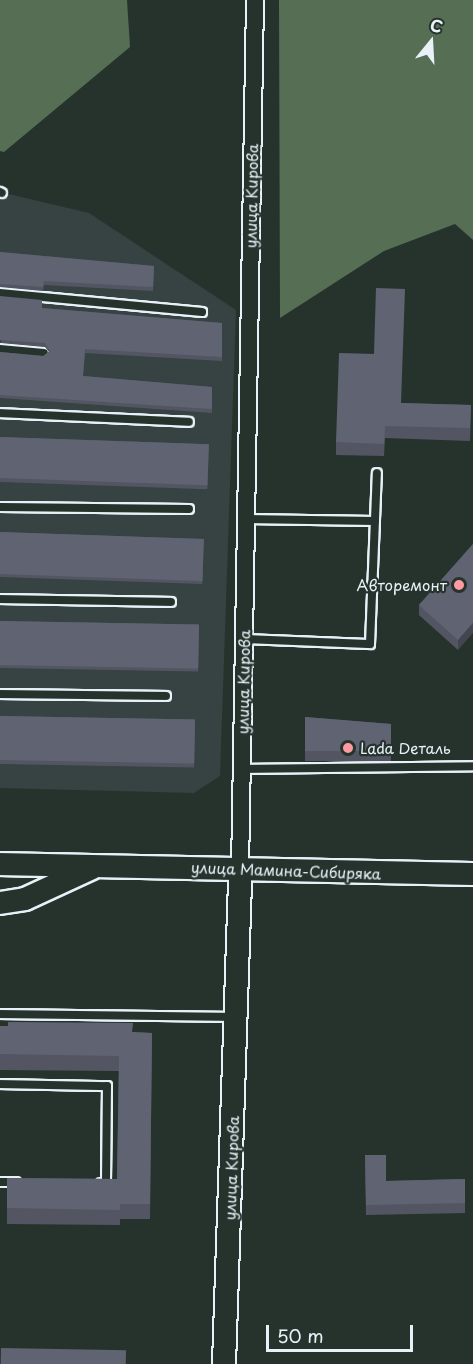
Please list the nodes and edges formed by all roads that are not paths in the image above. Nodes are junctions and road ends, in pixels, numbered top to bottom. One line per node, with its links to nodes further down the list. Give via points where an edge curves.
1 (255, 0): 11 (street, улица Кирова)
2 (0, 293): 3 (lane)
3 (202, 312)
4 (0, 349): 5 (lane)
5 (45, 353)
6 (0, 413): 7 (lane)
7 (189, 422)
8 (377, 473): 12 (lane)
9 (0, 507): 10 (lane)
10 (189, 509)
11 (245, 519): 12 (lane); 15 (street, улица Кирова)
12 (375, 521): 15 (lane, via 370,644)
13 (0, 599): 14 (lane)
14 (171, 602)
15 (243, 639): 19 (street, улица Кирова)
16 (0, 694): 17 (lane)
17 (166, 696)
18 (473, 766): 19 (lane)
19 (242, 769): 22 (street, улица Кирова)
20 (0, 864): 21 (main road, улица Мамина-Сибиряка)
21 (99, 864): 22 (main road, улица Мамина-Сибиряка); 24 (main road, улица Мамина-Сибиряка, via 25,899)
22 (240, 869): 23 (main road, улица Мамина-Сибиряка); 26 (main road, улица Кирова)
23 (473, 874)
24 (0, 903)
25 (0, 1014): 26 (lane)
26 (236, 1017): 31 (main road, улица Кирова)
27 (0, 1084): 30 (lane, via 107,1086 106,1183)
28 (0, 1182): 29 (lane)
29 (24, 1182)
30 (94, 1183)
31 (224, 1364)

